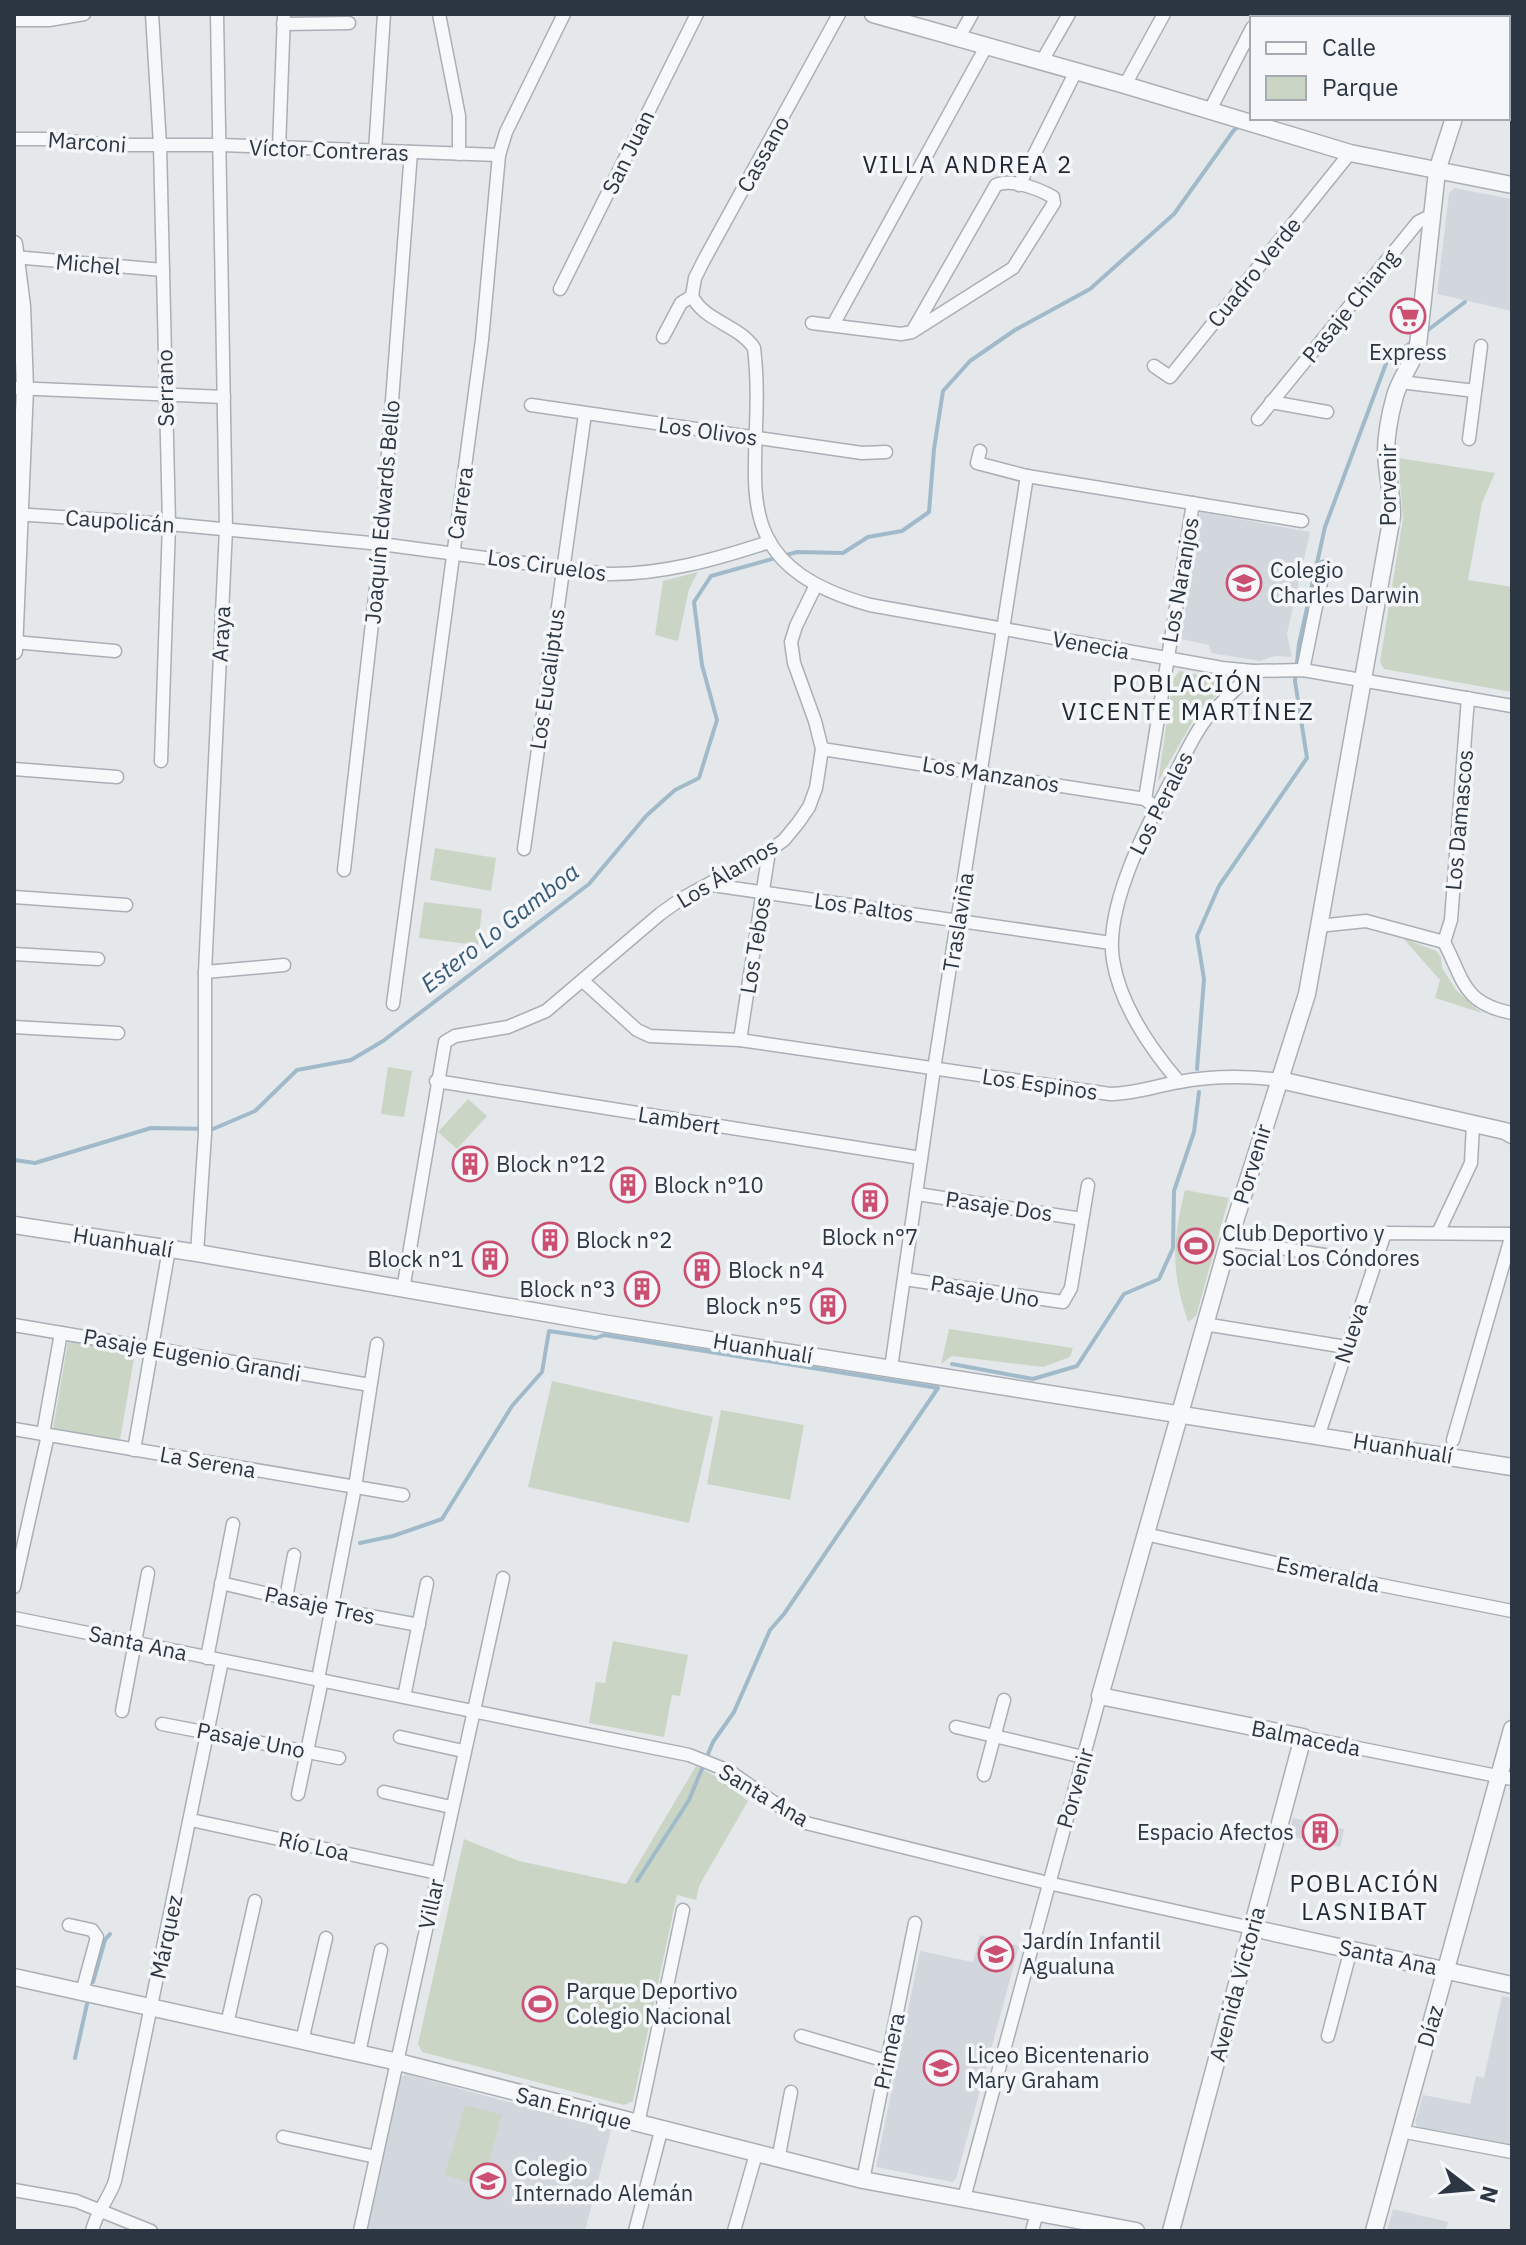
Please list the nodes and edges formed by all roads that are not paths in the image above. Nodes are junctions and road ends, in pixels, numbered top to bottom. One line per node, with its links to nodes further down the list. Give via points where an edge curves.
1 (84, 14): 14 (street)
2 (152, 14): 25 (street, Serrano)
3 (217, 14): 26 (street, Araya)
4 (384, 14): 28 (street)
5 (439, 14): 31 (street, via 459,116)
6 (564, 14): 32 (street, Carrera)
7 (697, 14): 39 (street, San Juan)
8 (839, 14): 40 (street, Cassano, via 695,278)
9 (873, 14): 17 (street)
10 (972, 14): 17 (street)
11 (1069, 14): 19 (street)
12 (1164, 14): 21 (street)
13 (283, 19): 15 (street); 27 (street)
14 (14, 20)
15 (349, 23)
16 (1250, 32): 22 (street)
17 (959, 37): 18 (street)
18 (987, 45): 19 (street); 42 (street)
19 (1042, 61): 20 (street)
20 (1076, 71): 21 (street); 34 (street)
21 (1125, 85): 22 (street)
22 (1210, 110): 30 (street)
23 (1453, 120): 33 (street, Porvenir)
24 (14, 139): 25 (street, Marconi)
25 (160, 145): 26 (street, Víctor Contreras); 38 (street, Serrano)
26 (221, 145): 27 (street, Víctor Contreras); 51 (street, Araya)
27 (279, 148): 28 (street, Víctor Contreras)
28 (375, 151): 29 (street, Víctor Contreras)
29 (411, 152): 31 (street, Víctor Contreras); 67 (street, Joaquín Edwards Bello)
30 (1350, 153): 33 (street); 46 (street, Cuadro Verde, via 1170,377)
31 (459, 154): 32 (street, Víctor Contreras)
32 (499, 155): 69 (street, Carrera, via 482,340)
33 (1437, 171): 35 (street); 36 (street, Porvenir)
34 (1019, 185): 43 (street, via 996,185); 43 (street, via 1051,195 1054,203 1013,268)
35 (1512, 185)
36 (1432, 215): 47 (street, Porvenir, via 1418,345); 52 (street, Pasaje Chiang, via 1418,222)
37 (15, 253): 38 (street, Michel); 48 (street)
38 (163, 270): 50 (street, Serrano)
39 (560, 289)
40 (692, 296): 44 (street, Cassano, via 681,303); 57 (street, via 754,348)
41 (812, 323): 42 (street)
42 (833, 325): 43 (street)
43 (912, 332)
44 (663, 337)
45 (1481, 346): 49 (street)
46 (1154, 366)
47 (1400, 382): 49 (street); 80 (street, Porvenir, via 1386,451 1392,516)
48 (20, 388): 50 (street); 63 (street)
49 (1475, 391): 58 (street)
50 (164, 395): 51 (street); 65 (street, Serrano)
51 (224, 397): 66 (street, Araya)
52 (1271, 402): 54 (street); 56 (street, Pasaje Chiang)
53 (531, 405): 55 (street, Los Olivos)
54 (1327, 412)
55 (585, 414): 57 (street, Los Olivos); 71 (street, Los Eucaliptus)
56 (1258, 419)
57 (755, 438): 60 (street, Los Olivos); 68 (street, via 754,496)
58 (1469, 439)
59 (980, 451): 61 (street, via 977,463)
60 (886, 452)
61 (1027, 476): 62 (street); 73 (street, Traslaviña)
62 (1193, 503): 64 (street); 77 (street, Los Naranjos)
63 (18, 514): 65 (street, Caupolicán); 74 (street)
64 (1302, 521)
65 (169, 524): 66 (street, Caupolicán); 84 (street, Serrano)
66 (226, 529): 67 (street, Los Ciruelos); 104 (street, Araya)
67 (381, 544): 69 (street, Los Ciruelos); 92 (street, Joaquín Edwards Bello)
68 (772, 545): 71 (street, Los Ciruelos, via 632,575); 72 (street)
69 (453, 553): 71 (street, Los Ciruelos); 106 (street, Carrera)
70 (1324, 567): 78 (street)
71 (563, 569): 90 (street, Los Eucaliptus)
72 (816, 585): 73 (street, Venecia, via 870,605); 83 (street, Los Álamos, via 791,642)
73 (1005, 630): 77 (street, Venecia); 86 (street, Traslaviña)
74 (14, 642): 75 (street); 76 (street)
75 (14, 651)
76 (115, 651)
77 (1167, 658): 79 (street, Venecia); 88 (street, Los Naranjos)
78 (1303, 670): 79 (street, Venecia); 80 (street, Venecia)
79 (1253, 671): 89 (street, Los Perales, via 1205,720)
80 (1362, 679): 81 (street, Venecia); 98 (street, Porvenir)
81 (1468, 698): 82 (street, Venecia); 99 (street, Los Damascos, via 1451,920)
82 (1512, 706)
83 (822, 749): 86 (street, Los Manzanos); 91 (street, Los Álamos, via 809,807)
84 (161, 761)
85 (14, 769): 87 (street)
86 (981, 772): 88 (street, Los Manzanos); 97 (street, Traslaviña)
87 (117, 777)
88 (1145, 799): 89 (street, Los Manzanos)
89 (1156, 808): 100 (street, Los Perales, via 1135,850)
90 (524, 849)
91 (769, 851): 93 (street, Los Álamos); 94 (street, Los Tebos)
92 (344, 870)
93 (712, 885): 94 (street, Los Paltos); 105 (street, Los Álamos, via 660,914)
94 (764, 892): 97 (street, Los Paltos); 110 (street, Los Tebos)
95 (14, 897): 96 (street)
96 (126, 905)
97 (958, 920): 100 (street, Los Paltos); 111 (street, Traslaviña)
98 (1318, 926): 99 (street, via 1366,921); 112 (street, Porvenir, via 1307,994)
99 (1444, 942): 107 (street, via 1470,993)
100 (1111, 943): 114 (street, Los Perales, via 1122,992)
101 (14, 954): 102 (street)
102 (98, 959)
103 (284, 965): 104 (street)
104 (205, 972): 126 (street, Araya, via 206,1109)
105 (583, 981): 110 (street, Los Espinos, via 650,1036); 113 (street, Los Álamos, via 537,1016 445,1042)
106 (393, 1004)
107 (1512, 1013)
108 (14, 1027): 109 (street)
109 (118, 1033)
110 (740, 1040): 111 (street, Los Espinos)
111 (934, 1069): 114 (street, Los Espinos, via 1110,1094); 117 (street, Traslaviña)
112 (1280, 1080): 114 (street, Los Espinos); 115 (street, Los Espinos); 124 (street, Porvenir)
113 (436, 1081): 117 (street, Lambert); 129 (street, Los Álamos)
114 (1179, 1082)
115 (1473, 1124): 116 (street, Los Espinos); 122 (street, via 1471,1163)
116 (1512, 1135)
117 (921, 1158): 119 (street, Traslaviña)
118 (1088, 1185): 120 (street)
119 (917, 1194): 120 (street, Pasaje Dos); 128 (street, Traslaviña)
120 (1082, 1219): 128 (street, Pasaje Uno, via 1071,1288 1066,1300 1058,1303)
121 (14, 1225): 125 (street, Huanhualí)
122 (1438, 1233): 123 (street); 127 (street, Nueva, via 1385,1233)
123 (1512, 1234): 142 (street)
124 (1229, 1240): 127 (street); 130 (street, Porvenir)
125 (169, 1249): 126 (street, Huanhualí); 135 (street)
126 (197, 1253): 129 (street, Huanhualí)
127 (1375, 1263): 134 (street, Nueva)
128 (904, 1279): 136 (street, Traslaviña)
129 (403, 1290): 136 (street, Huanhualí)
130 (1204, 1324): 134 (street); 138 (street, Porvenir)
131 (14, 1325): 132 (street, Pasaje Eugenio Grandi)
132 (61, 1333): 135 (street, Pasaje Eugenio Grandi); 140 (street)
133 (377, 1344): 137 (street)
134 (1346, 1347): 141 (street, Nueva)
135 (151, 1348): 137 (street, Pasaje Eugenio Grandi); 143 (street)
136 (891, 1368): 138 (street, Huanhualí)
137 (370, 1385): 145 (street)
138 (1179, 1414): 141 (street, Huanhualí); 148 (street, Porvenir)
139 (14, 1429): 140 (street, La Serena)
140 (46, 1434): 143 (street, La Serena); 154 (street)
141 (1319, 1434): 144 (street, Huanhualí)
142 (1453, 1440)
143 (134, 1450): 145 (street, La Serena)
144 (1512, 1467)
145 (355, 1487): 146 (street, La Serena); 156 (street)
146 (403, 1495)
147 (233, 1524): 152 (street)
148 (1145, 1534): 157 (street, Esmeralda); 164 (street, Porvenir)
149 (294, 1555): 155 (street)
150 (148, 1573): 160 (street)
151 (503, 1578): 167 (street, Villar)
152 (221, 1583): 155 (street, Pasaje Tres); 161 (street)
153 (427, 1583): 159 (street)
154 (14, 1587)
155 (286, 1598): 156 (street, Pasaje Tres)
156 (332, 1609): 159 (street, Pasaje Tres); 163 (street)
157 (1512, 1611)
158 (14, 1618): 160 (street, Santa Ana)
159 (419, 1625): 165 (street)
160 (136, 1643): 161 (street, Santa Ana); 168 (street)
161 (207, 1658): 162 (street, Santa Ana)
162 (222, 1661): 163 (street, Santa Ana); 172 (street, Márquez)
163 (320, 1680): 165 (street, Santa Ana); 176 (street)
164 (1100, 1696): 175 (street, Balmaceda); 178 (street, Porvenir)
165 (404, 1697): 167 (street, Santa Ana)
166 (1004, 1700): 174 (street)
167 (472, 1710): 177 (street, Villar); 187 (street, Santa Ana, via 703,1760 729,1771 802,1822)
168 (122, 1711)
169 (162, 1724): 172 (street, Pasaje Uno)
170 (956, 1727): 174 (street)
171 (1512, 1729): 181 (street, Díaz)
172 (207, 1732): 176 (street, Pasaje Uno); 185 (street, Márquez)
173 (400, 1737): 177 (street)
174 (996, 1737): 178 (street); 180 (street)
175 (1303, 1737): 181 (street, Balmaceda); 192 (street, Avenida Victoria)
176 (307, 1751): 179 (street, Pasaje Uno); 183 (street)
177 (463, 1751): 184 (street, Villar)
178 (1083, 1757): 187 (street, Porvenir)
179 (339, 1758)
180 (984, 1775)
181 (1506, 1777): 196 (street, Díaz)
182 (384, 1792): 184 (street)
183 (298, 1794)
184 (451, 1807): 186 (street, Villar)
185 (191, 1820): 186 (street, Río Loa); 200 (street, Márquez)
186 (437, 1873): 207 (street, Villar)
187 (1048, 1883): 192 (street, Santa Ana); 219 (street, Porvenir)
188 (255, 1901): 201 (street)
189 (683, 1910): 209 (street)
190 (915, 1923): 206 (street, Primera)
191 (69, 1925): 199 (street, via 92,1930 97,1937)
192 (1252, 1928): 194 (street, Santa Ana); 229 (street, Avenida Victoria)
193 (326, 1938): 204 (street)
194 (1351, 1949): 196 (street, Santa Ana); 203 (street)
195 (381, 1950): 205 (street)
196 (1446, 1970): 198 (street, Santa Ana); 211 (street, Díaz)
197 (14, 1977): 199 (street, San Enrique)
198 (1512, 1985)
199 (82, 1992): 200 (street, San Enrique)
200 (151, 2008): 201 (street, San Enrique); 220 (street, Márquez, via 115,2181)
201 (227, 2024): 204 (street, San Enrique)
202 (801, 2036): 206 (street)
203 (1328, 2036)
204 (302, 2041): 205 (street, San Enrique)
205 (359, 2053): 207 (street, San Enrique)
206 (886, 2061): 217 (street, Primera)
207 (398, 2062): 209 (street, San Enrique); 215 (street, Villar)
208 (791, 2092): 216 (street)
209 (638, 2124): 210 (street, San Enrique)
210 (661, 2131): 214 (street, San Enrique); 225 (street)
211 (1400, 2131): 213 (street); 230 (street, Díaz)
212 (283, 2137): 215 (street)
213 (1512, 2152)
214 (756, 2154): 216 (street, San Enrique); 226 (street)
215 (376, 2157): 224 (street, Villar)
216 (778, 2160): 217 (street, San Enrique)
217 (863, 2180): 219 (street, San Enrique)
218 (14, 2190): 220 (street)
219 (964, 2198): 221 (street, San Enrique)
220 (100, 2210): 222 (street, Márquez); 223 (street)
221 (1037, 2213): 227 (street); 228 (street, San Enrique)
222 (92, 2231)
223 (151, 2231)
224 (360, 2231)
225 (635, 2231)
226 (734, 2231)
227 (1032, 2231)
228 (1136, 2231)
229 (1171, 2231)
230 (1374, 2231)

